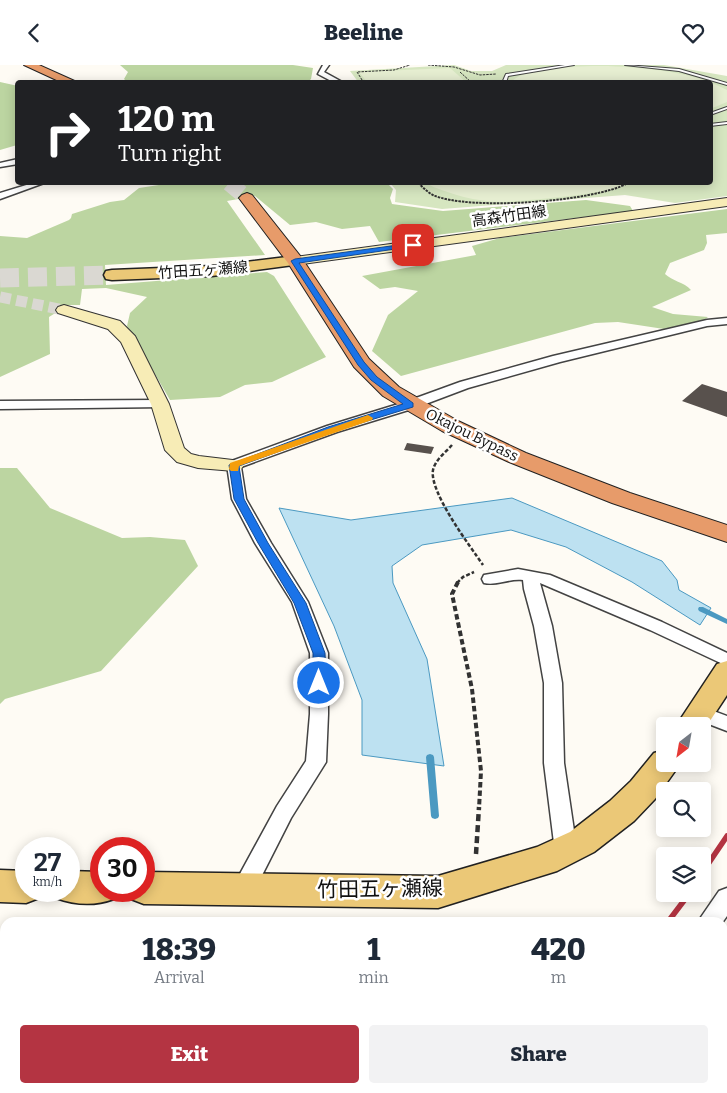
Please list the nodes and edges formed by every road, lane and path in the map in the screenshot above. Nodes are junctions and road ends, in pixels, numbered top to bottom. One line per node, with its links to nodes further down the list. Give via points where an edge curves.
1 (29, 65): 9 (highway)
2 (326, 65): 10 (street, via 320,73)
3 (410, 65): 11 (path, via 394,70 356,72)
4 (428, 65): 8 (path, via 454,67 480,75)
5 (572, 65): 8 (lane)
6 (627, 65): 14 (lane, via 679,70)
7 (460, 72): 12 (path)
8 (507, 75): 13 (lane)
9 (66, 80)
10 (335, 80)
11 (362, 80)
12 (469, 80)
13 (505, 80)
14 (727, 84)
15 (727, 108): 16 (lane)
16 (713, 113)
17 (727, 123): 18 (lane)
18 (713, 125)
19 (15, 162): 20 (street)
20 (0, 165)
21 (34, 185): 24 (street)
22 (420, 185): 23 (path, via 436,197 488,203 605,192)
23 (626, 185)
24 (0, 196)
25 (247, 198): 27 (highway, Okajou Bypass)
26 (727, 202): 27 (main road, 高森竹田線)
27 (295, 261): 28 (main road, 竹田五ヶ瀬線, via 212,271); 33 (highway, Okajou Bypass, via 361,363 374,379)
28 (112, 275)
29 (64, 310): 31 (main road, via 114,325 129,340)
30 (727, 321): 33 (street, via 557,359 464,385)
31 (160, 404): 32 (street); 35 (main road, via 175,451 198,463)
32 (0, 405)
33 (410, 405): 35 (street); 36 (highway, Okajou Bypass, via 492,447 607,492)
34 (454, 443): 37 (path, via 433,468 432,482)
35 (234, 465): 49 (street, via 239,499 300,603 319,653 316,762 284,812)
36 (727, 533)
37 (487, 573): 38 (street)
38 (531, 576): 39 (street, via 656,626); 45 (street, via 553,683 554,763)
39 (727, 660)
40 (727, 671): 41 (main road)
41 (697, 717)
42 (711, 722): 43 (street)
43 (727, 724)
44 (656, 773): 45 (main road, 竹田五ヶ瀬線, via 622,811)
45 (566, 851): 49 (main road, 竹田五ヶ瀬線, via 438,892)
46 (0, 886): 47 (main road)
47 (15, 887)
48 (155, 888): 49 (main road, 竹田五ヶ瀬線)
49 (243, 890)
50 (727, 898): 51 (street)
51 (713, 917)

